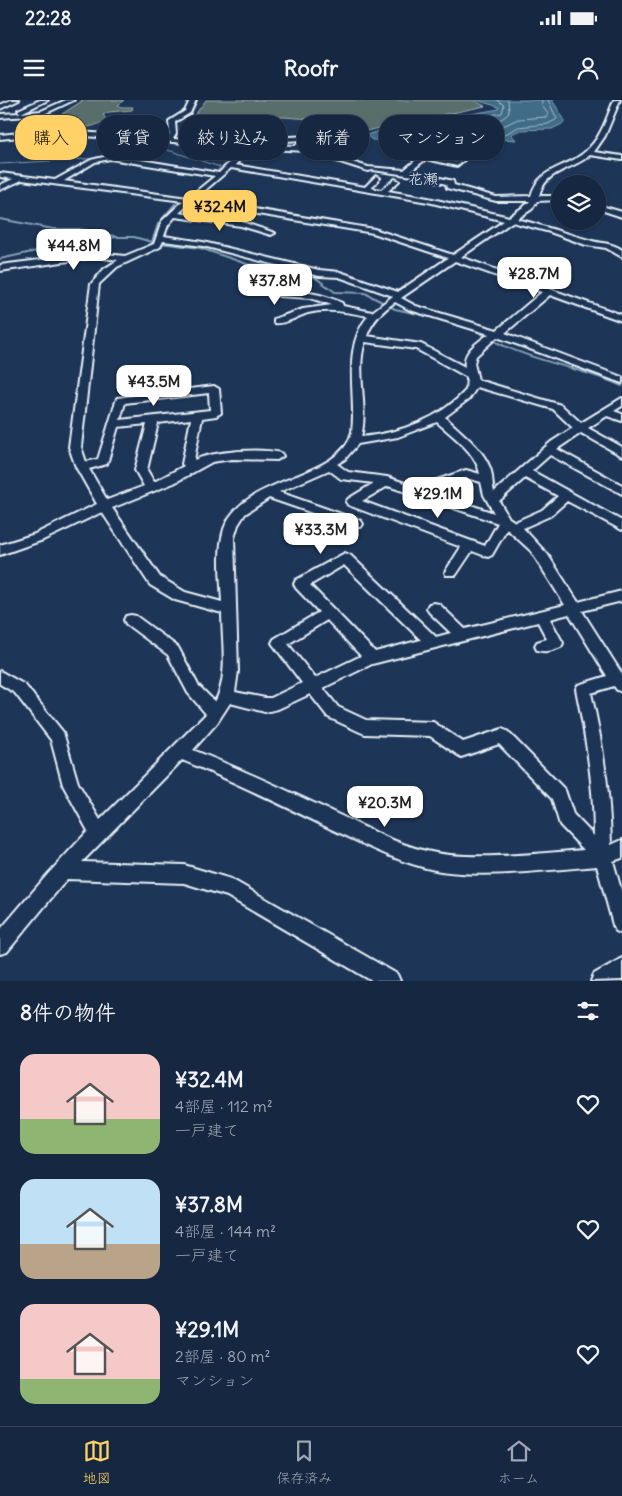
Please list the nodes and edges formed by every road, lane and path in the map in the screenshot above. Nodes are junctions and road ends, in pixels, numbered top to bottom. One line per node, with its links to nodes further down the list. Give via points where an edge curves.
1 (16, 100): 6 (street)
2 (45, 100): 7 (street)
3 (71, 100): 7 (street, via 42,113)
4 (193, 100): 13 (street, via 188,112 172,122 173,134)
5 (617, 101): 17 (street, via 599,141)
6 (0, 107)
7 (11, 115): 8 (street)
8 (0, 116)
9 (15, 135): 10 (street)
10 (0, 137)
11 (15, 137): 14 (street)
12 (287, 137): 16 (street, via 310,135)
13 (169, 139)
14 (0, 141)
15 (287, 148): 16 (street)
16 (296, 149): 28 (street, via 317,151)
17 (589, 154): 18 (street); 43 (street, via 543,179 536,189)
18 (622, 158)
19 (97, 160): 36 (street)
20 (129, 160): 32 (street)
21 (235, 160): 26 (street)
22 (421, 160): 27 (street)
23 (434, 160): 24 (street, via 457,164)
24 (462, 160)
25 (387, 162): 27 (street)
26 (230, 166): 32 (street); 40 (street)
27 (412, 167): 29 (street); 30 (street)
28 (368, 169): 29 (street); 37 (street)
29 (405, 173): 37 (street, via 428,176 450,183)
30 (449, 174)
31 (0, 175): 33 (street)
32 (220, 175): 46 (street)
33 (21, 178): 36 (street); 39 (street)
34 (376, 178): 40 (street)
35 (394, 181): 41 (street)
36 (57, 182): 46 (street)
37 (450, 186): 45 (street)
38 (411, 187): 42 (street)
39 (0, 188)
40 (366, 190): 41 (street)
41 (382, 193): 42 (street)
42 (401, 196): 53 (street)
43 (536, 198): 44 (street); 45 (street); 51 (street)
44 (551, 198)
45 (504, 199): 51 (street)
46 (186, 200): 50 (street); 57 (street, via 374,231)
47 (621, 204): 49 (street)
48 (606, 209): 49 (street)
49 (612, 211): 52 (street)
50 (173, 214): 54 (street, via 242,224); 55 (street, via 164,225)
51 (518, 214): 53 (street)
52 (622, 215)
53 (509, 219): 56 (street, via 608,246); 57 (street)
54 (271, 233)
55 (158, 242): 58 (street); 62 (street, via 203,244 319,273 340,275)
56 (622, 255)
57 (454, 257): 60 (street); 62 (street)
58 (128, 259): 59 (street, via 96,255); 84 (street, via 110,268 95,284 75,447)
59 (0, 268)
60 (549, 291): 65 (street); 67 (street)
61 (279, 293): 63 (street, via 318,295)
62 (392, 300): 64 (street); 67 (street)
63 (342, 307): 64 (street); 66 (street, via 324,307)
64 (374, 315): 68 (street)
65 (622, 318)
66 (272, 321)
67 (498, 333): 69 (street, via 470,357); 70 (street)
68 (360, 338): 69 (street, via 418,346); 79 (street, via 356,365 358,426)
69 (473, 379): 74 (street, via 470,391); 78 (street, via 557,407)
70 (622, 380)
71 (622, 401): 72 (street)
72 (607, 412): 75 (street); 78 (street)
73 (198, 416): 76 (street); 77 (street, via 216,413 214,389 121,400); 85 (street, via 188,464)
74 (439, 418): 79 (street, via 405,432); 87 (street, via 476,456 485,469)
75 (622, 418)
76 (153, 420): 77 (street); 89 (street, via 141,470)
77 (114, 424): 84 (street, via 103,461)
78 (580, 428): 80 (street); 81 (street)
79 (354, 441): 83 (street)
80 (549, 450): 86 (street); 90 (street)
81 (622, 452)
82 (276, 456): 85 (street, via 211,458)
83 (331, 465): 88 (street, via 345,476); 92 (street)
84 (82, 466): 95 (street)
85 (191, 466): 89 (street, via 170,480)
86 (524, 472): 93 (street); 94 (street)
87 (485, 479): 91 (street, via 466,474); 94 (street, via 485,488)
88 (387, 481): 91 (street); 99 (street, via 352,502)
89 (151, 487): 95 (street)
90 (622, 490)
91 (417, 491): 97 (street)
92 (268, 493): 96 (street); 104 (street, via 250,503 231,524 227,548)
93 (566, 495): 97 (street, via 546,513); 98 (street)
94 (492, 500): 97 (street)
95 (105, 505): 100 (street, via 40,536); 104 (street, via 155,581 194,601)
96 (357, 524)
97 (510, 524): 99 (street, via 488,552); 105 (street, via 547,561)
98 (622, 526)
99 (469, 544): 101 (street)
100 (0, 550)
101 (451, 572)
102 (622, 596): 105 (street)
103 (434, 608): 109 (street)
104 (229, 609): 116 (street, via 230,672)
105 (573, 609): 107 (street); 114 (street)
106 (328, 613): 110 (street, via 301,584 345,558); 112 (street); 115 (street, via 279,643)
107 (542, 617): 109 (street); 111 (street, via 556,643)
108 (131, 620): 117 (street, via 172,652 192,690)
109 (463, 636): 110 (street)
110 (433, 643): 112 (street)
111 (542, 646)
112 (372, 658): 115 (street)
113 (0, 677): 119 (street, via 20,689 58,737 71,785)
114 (620, 682): 121 (street, via 582,689 602,801)
115 (314, 685): 116 (street, via 273,704); 121 (street, via 333,712 365,727 433,729 461,750 502,736 559,795 566,819)
116 (226, 696): 117 (street)
117 (215, 713): 118 (street)
118 (179, 751): 119 (street); 121 (street, via 393,849 427,860 513,864)
119 (98, 833): 122 (street)
120 (622, 849): 121 (street)
121 (603, 857): 123 (street)
122 (65, 870): 124 (street); 126 (street, via 184,874 231,888)
123 (622, 924)
124 (0, 945)
125 (622, 967): 127 (street)
126 (390, 981)
127 (601, 981)

